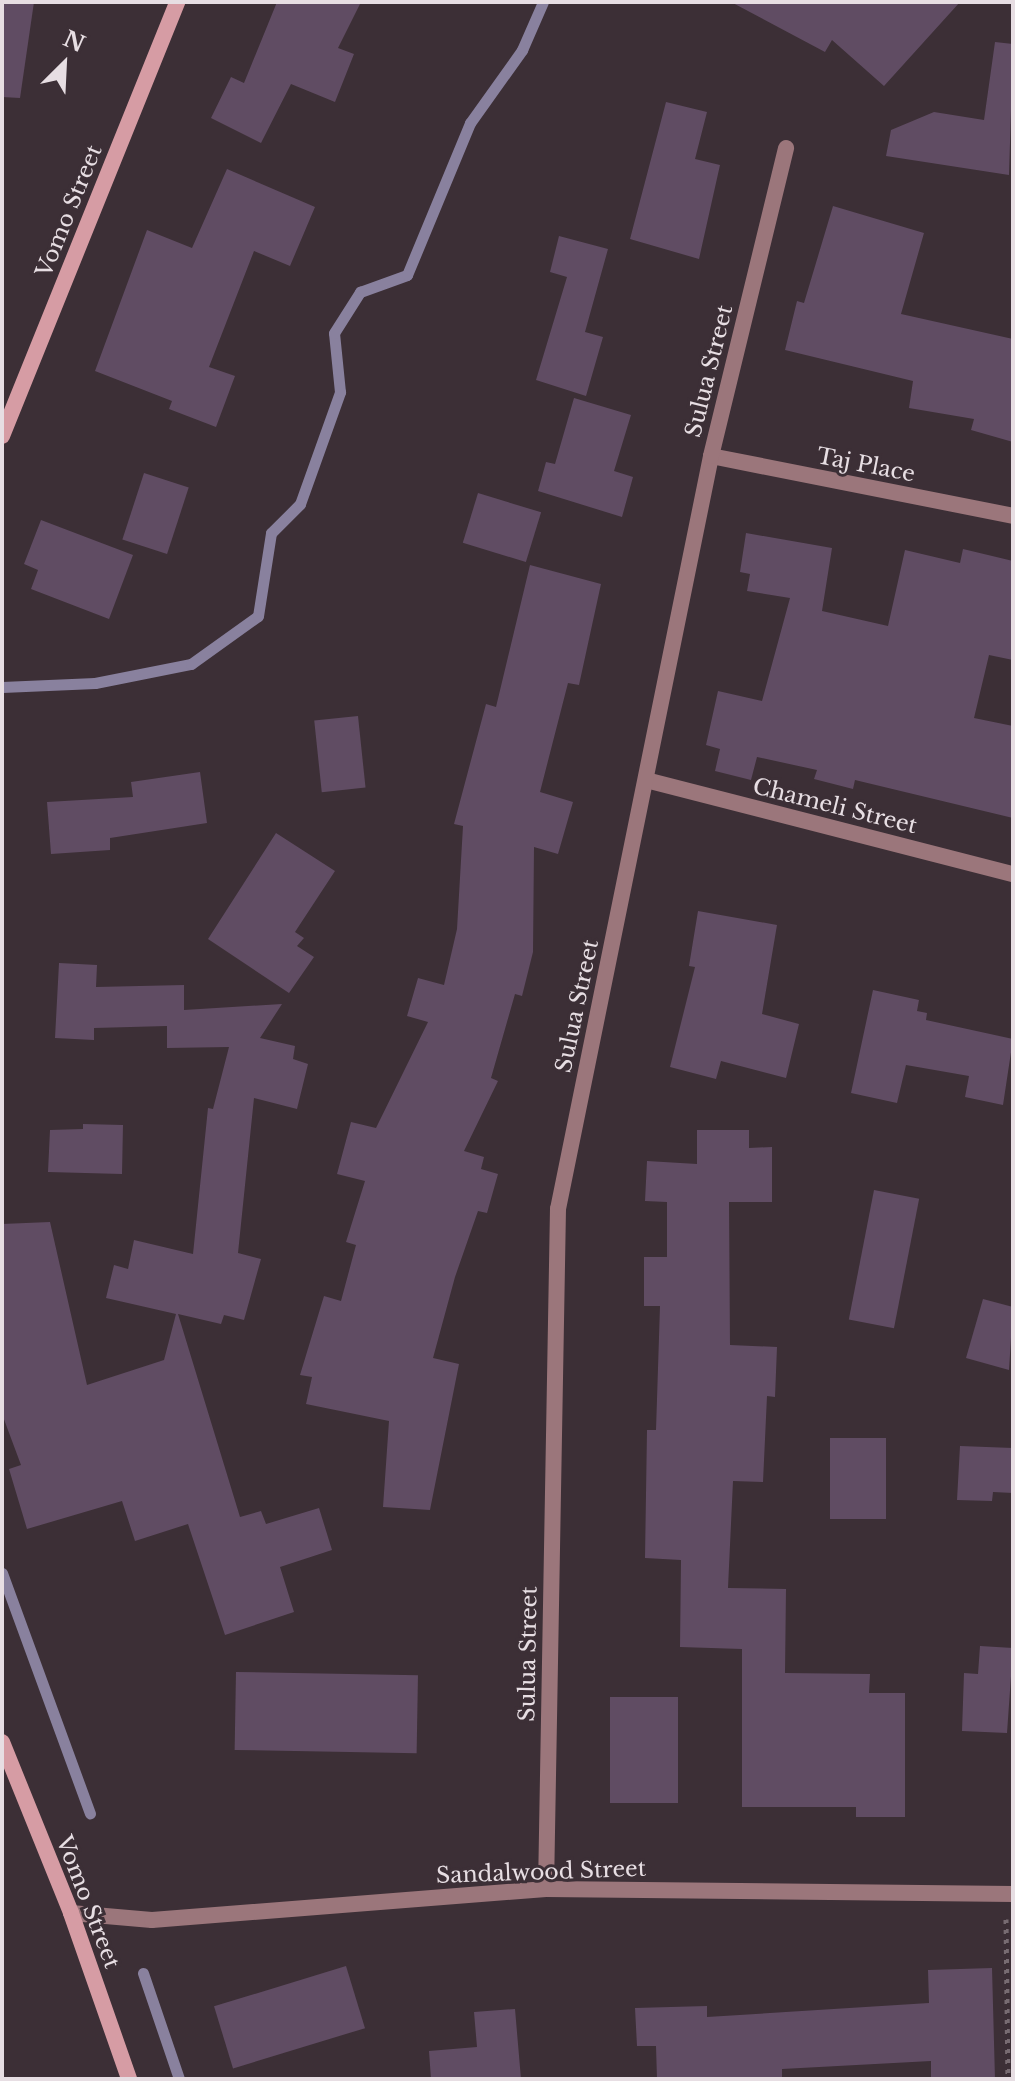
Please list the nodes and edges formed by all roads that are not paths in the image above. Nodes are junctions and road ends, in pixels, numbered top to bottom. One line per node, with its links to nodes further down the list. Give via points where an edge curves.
1 (177, 2): 3 (main road, Vomo Street)
2 (786, 148): 4 (street, Sulua Street)
3 (2, 436)
4 (711, 456): 5 (street, Taj Place); 6 (street, Sulua Street)
5 (1013, 516)
6 (646, 780): 7 (street, Chameli Street); 9 (street, Sulua Street, via 558,1209)
7 (1013, 874)
8 (2, 1742): 11 (main road, Vomo Street)
9 (546, 1889): 10 (street, Sandalwood Street); 11 (street, Sandalwood Street, via 152,1920)
10 (1009, 1894)
11 (71, 1913): 12 (main road, Vomo Street)
12 (129, 2079)

